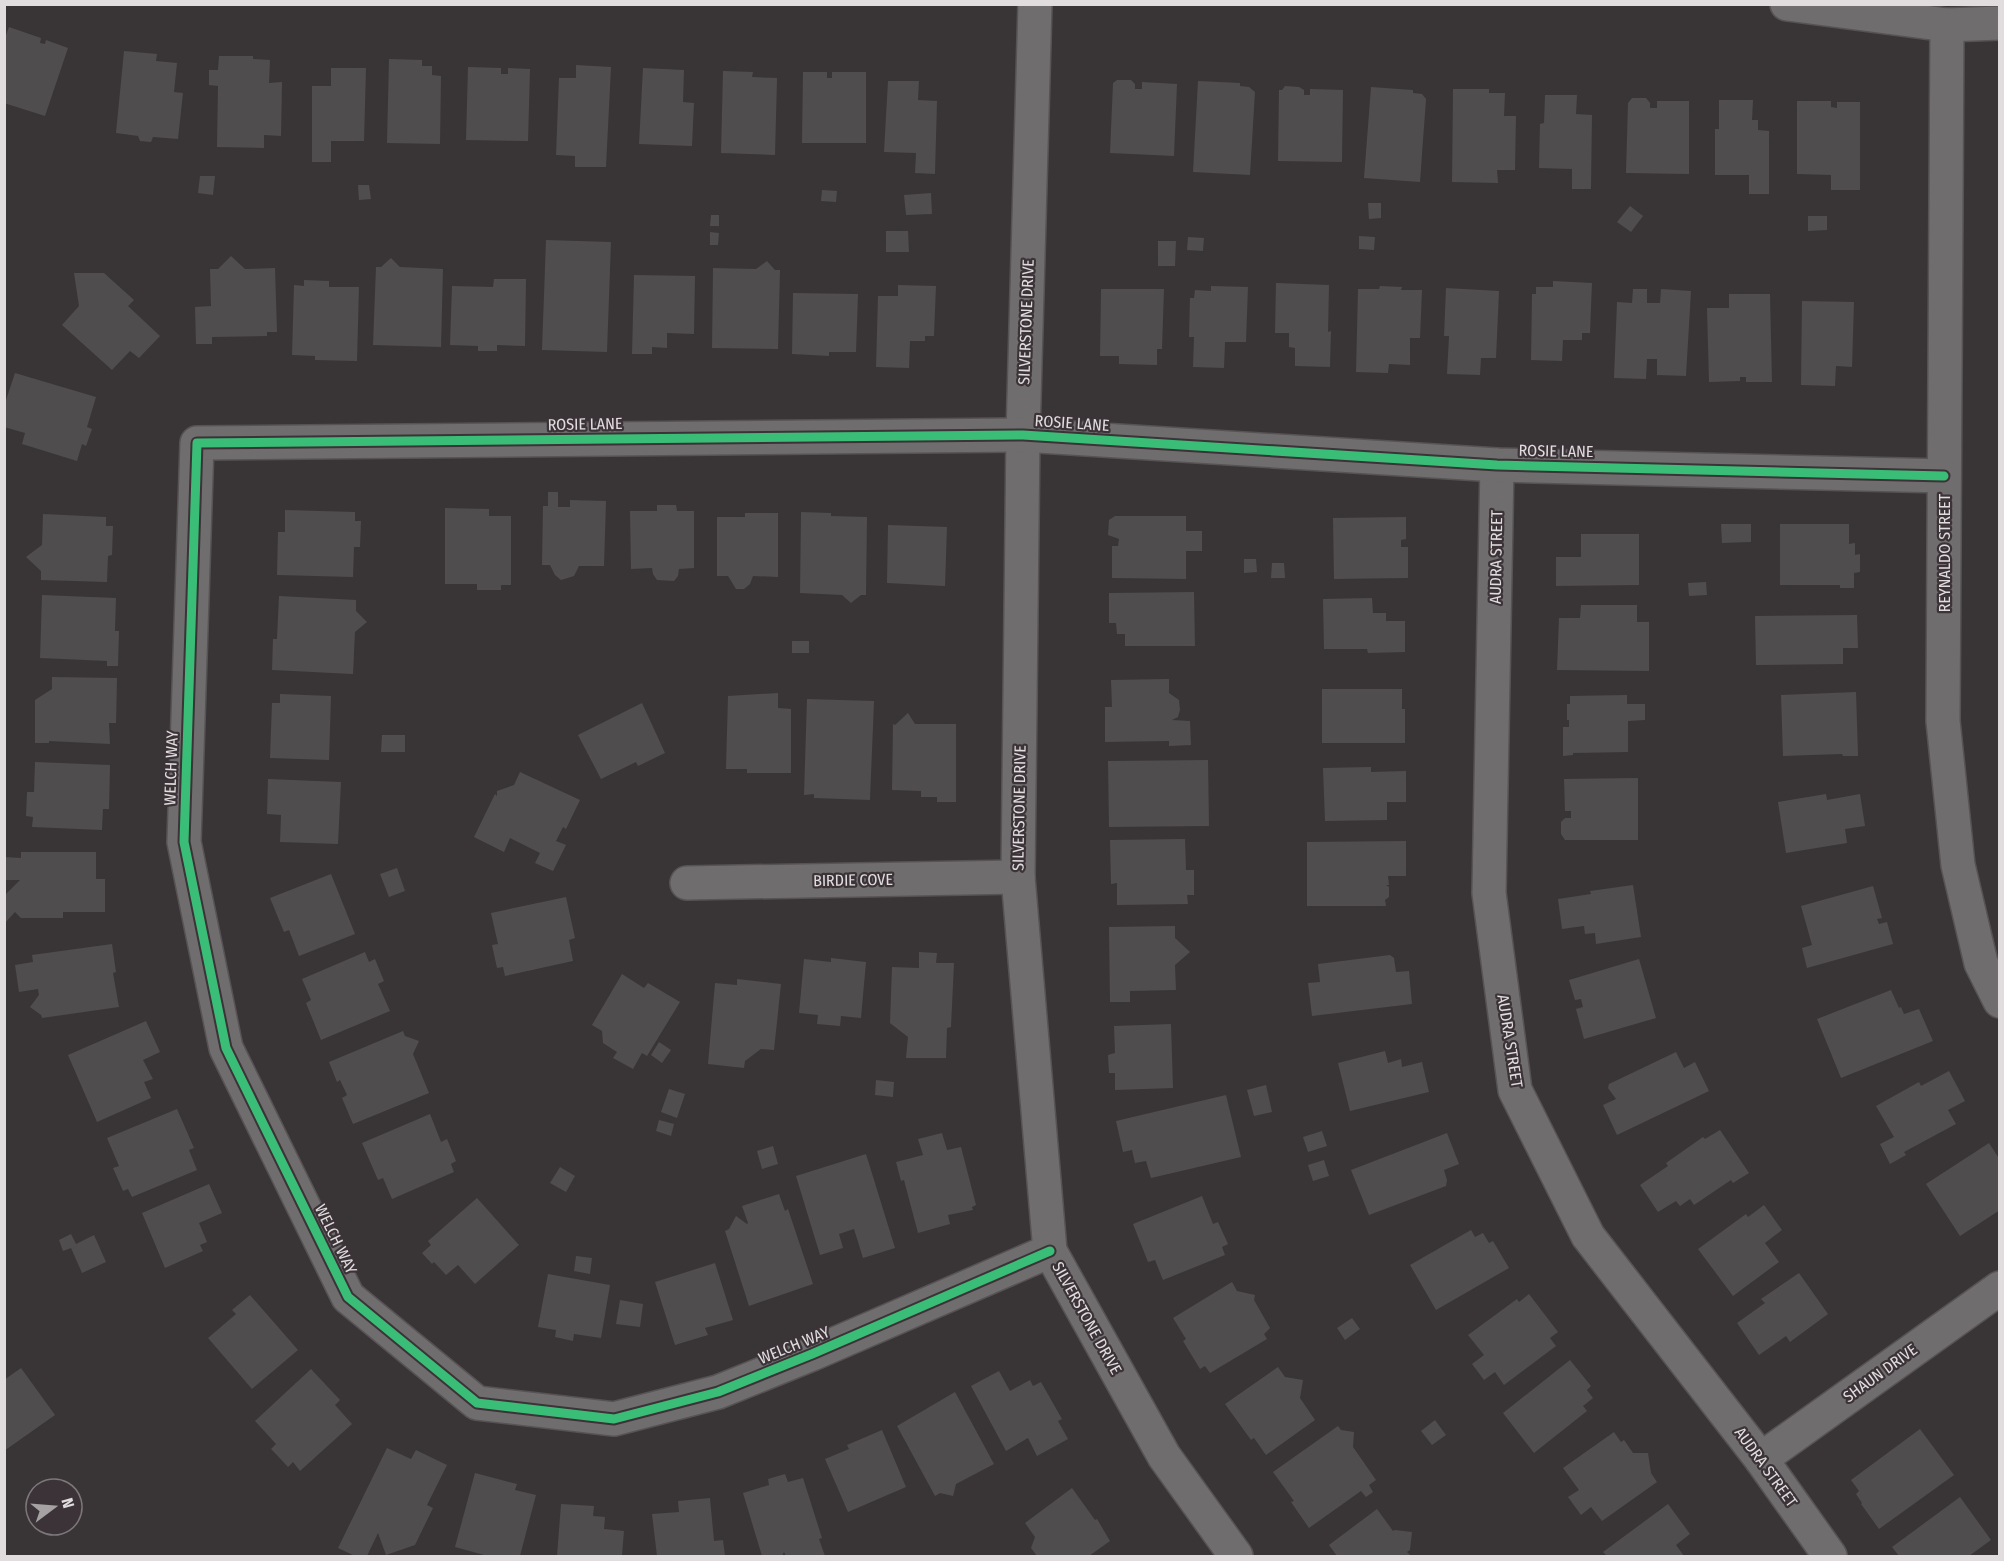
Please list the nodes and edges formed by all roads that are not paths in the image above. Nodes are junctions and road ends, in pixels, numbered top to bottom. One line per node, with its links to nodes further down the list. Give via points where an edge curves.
1 (1035, 4): 5 (street, SILVERSTONE DRIVE)
2 (1787, 4): 4 (street)
3 (2000, 23): 4 (street)
4 (1947, 26): 8 (street, REYNALDO STREET)
5 (1023, 435): 6 (street, ROSIE LANE); 7 (street, ROSIE LANE); 9 (street, SILVERSTONE DRIVE)
6 (197, 443): 12 (street, WELCH WAY, via 184,842 226,1048 348,1298 477,1403 614,1419 718,1392)
7 (1497, 465): 8 (street, ROSIE LANE); 14 (street, AUDRA STREET, via 1489,893 1515,1090 1588,1236)
8 (1944, 476): 11 (street, REYNALDO STREET, via 1943,721 1957,854 1981,963)
9 (1018, 877): 10 (street, BIRDIE COVE); 12 (street, SILVERSTONE DRIVE)
10 (687, 883)
11 (2000, 1001)
12 (1050, 1251): 15 (street, SILVERSTONE DRIVE, via 1164,1456)
13 (2000, 1288): 14 (street, SHAUN DRIVE)
14 (1761, 1459): 16 (street, AUDRA STREET)
15 (1236, 1557)
16 (1830, 1557)

